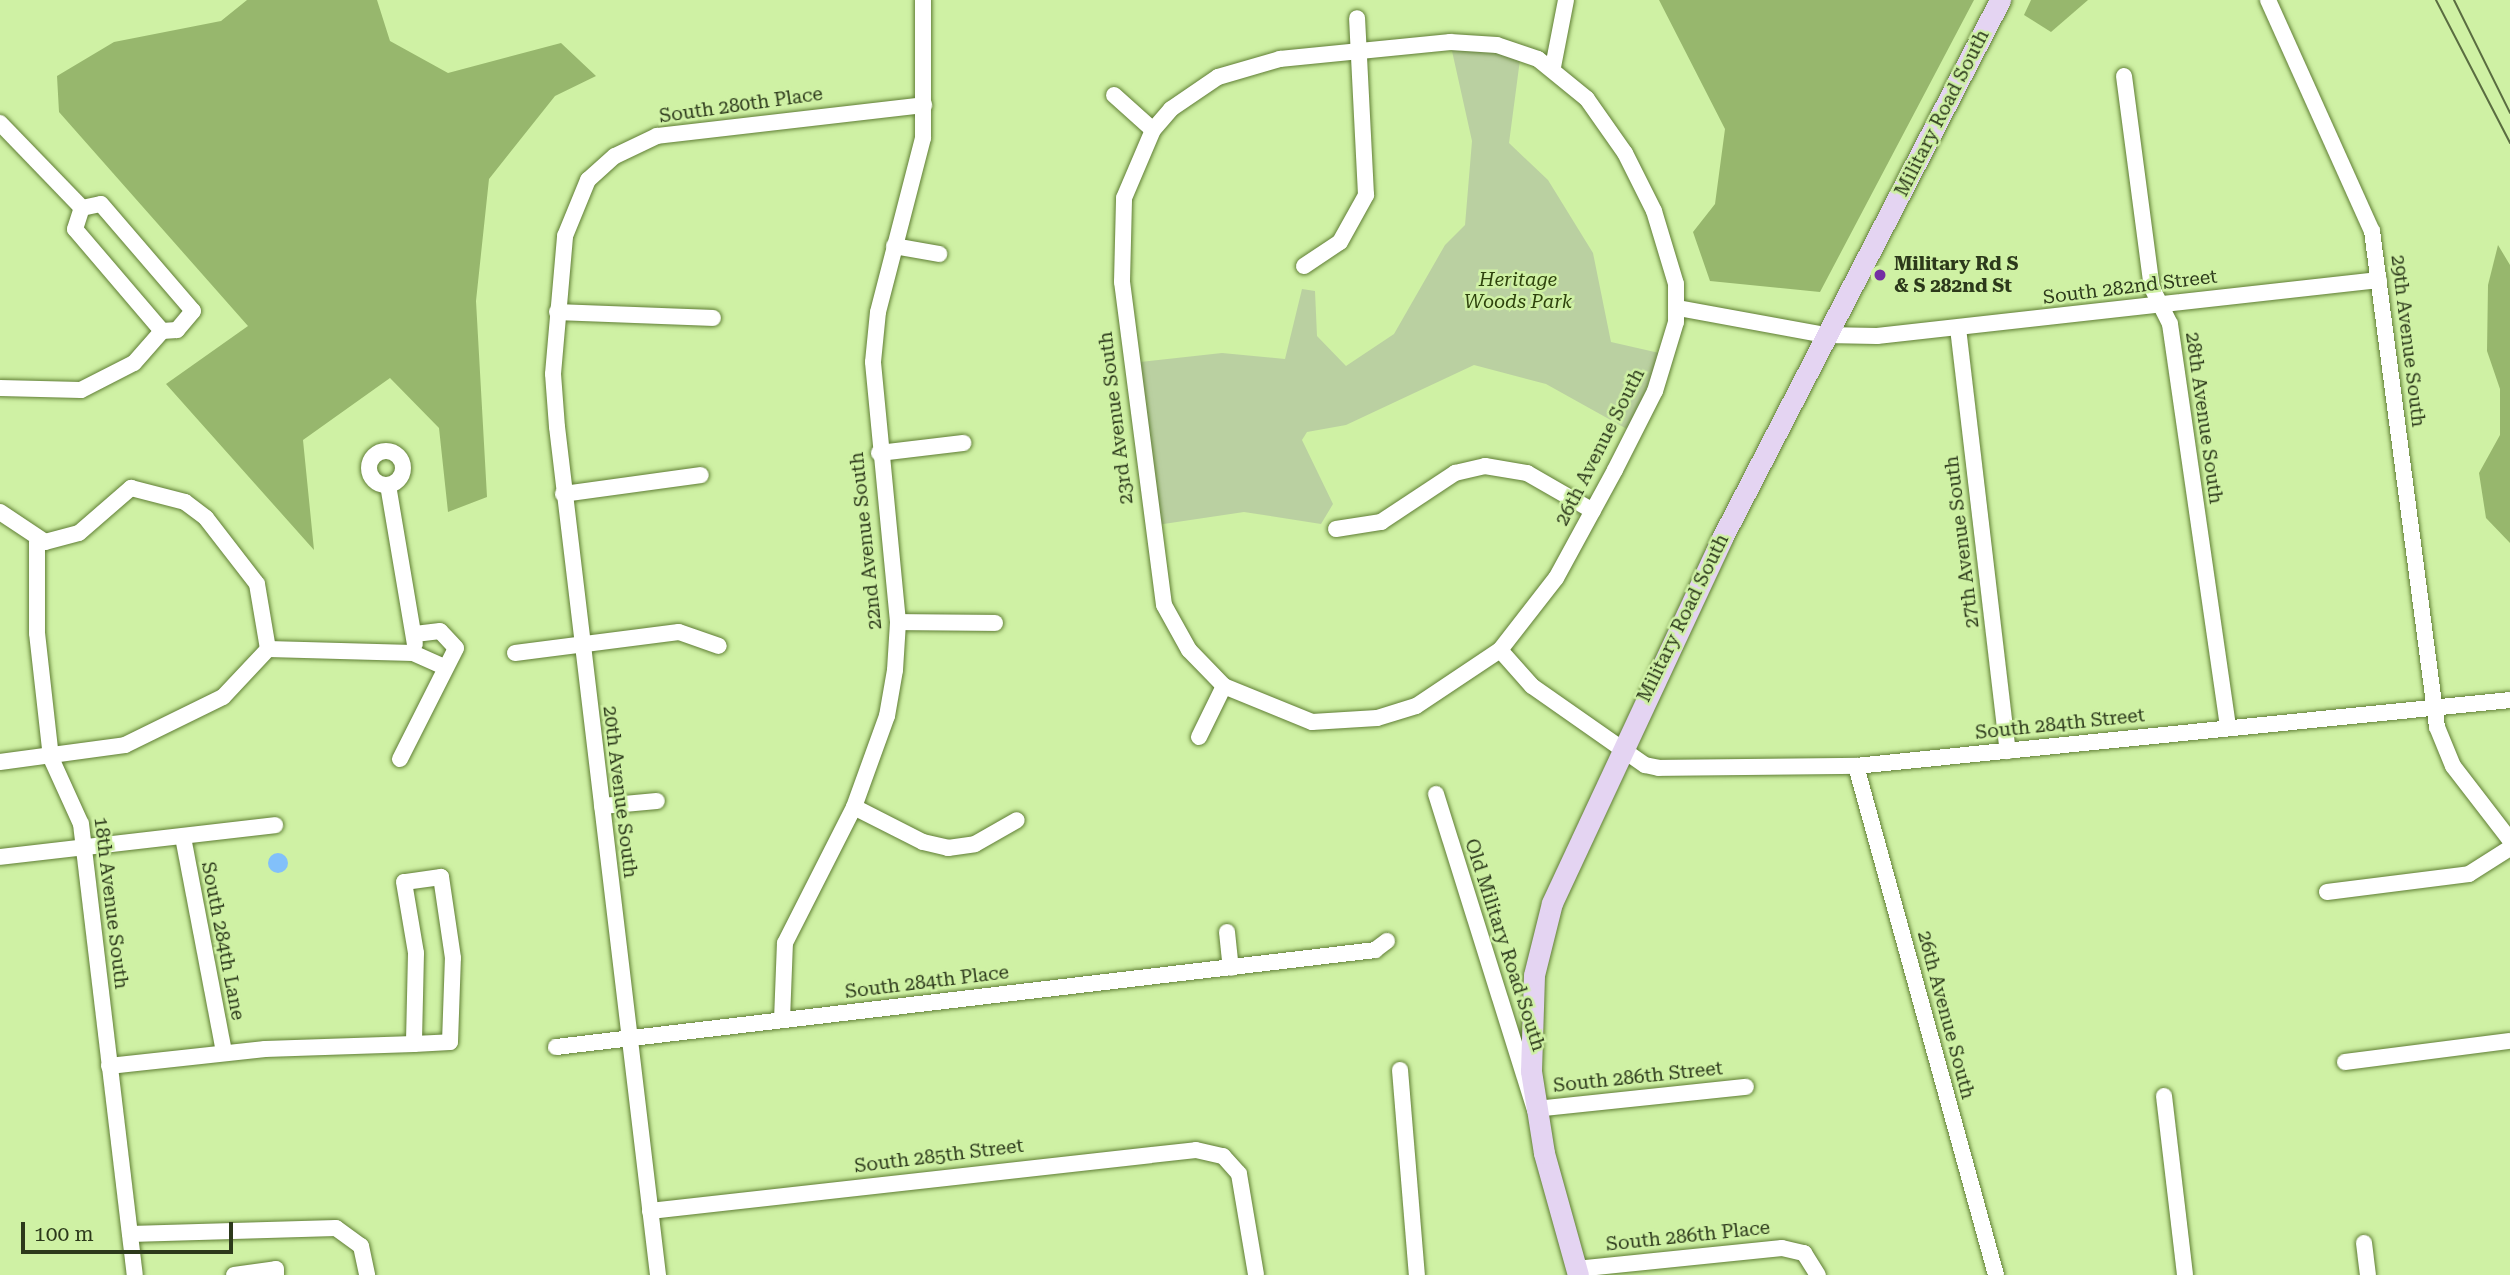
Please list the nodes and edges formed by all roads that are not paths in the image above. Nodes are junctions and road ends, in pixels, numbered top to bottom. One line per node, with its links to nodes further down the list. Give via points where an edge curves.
1 (923, 0): 10 (street, 22nd Avenue South)
2 (1566, 0): 7 (street)
3 (2000, 0): 24 (main road, Military Road South)
4 (2268, 0): 17 (street, 29th Avenue South, via 2364,205)
5 (1357, 18): 6 (street)
6 (1361, 51): 7 (street, via 1475,43 1521,52); 12 (street, via 1280,59 1218,77 1171,109); 16 (street, via 1366,195 1340,242)
7 (1553, 68): 19 (street, 26th Avenue South, via 1587,99 1640,180 1666,245)
8 (2124, 76): 18 (street, 28th Avenue South, via 2152,288)
9 (1114, 95): 12 (street)
10 (924, 105): 14 (street, 22nd Avenue South, via 923,138); 20 (street, South 280th Place, via 713,126 628,148 602,166 579,195 565,236)
11 (0, 123): 13 (street)
12 (1153, 130): 45 (street, 23rd Avenue South, via 1124,198 1119,245 1153,553 1164,605 1177,633)
13 (82, 208): 23 (street, via 75,229); 23 (street, via 101,204 193,311 177,330)
14 (894, 246): 15 (street); 27 (street, 22nd Avenue South, via 873,362)
15 (939, 254)
16 (1304, 266)
17 (2379, 280): 18 (street, South 282nd Street); 47 (street, 29th Avenue South)
18 (2161, 304): 22 (street, South 282nd Street); 48 (street, 28th Avenue South, via 2170,324)
19 (1678, 308): 24 (street, South 282nd Street); 31 (street, 26th Avenue South, via 1655,391)
20 (557, 313): 21 (street); 30 (street, 20th Avenue South, via 553,374)
21 (713, 318)
22 (1958, 328): 24 (street, South 282nd Street); 51 (street, 27th Avenue South)
23 (162, 331): 25 (street, via 134,363 81,390)
24 (1825, 335): 50 (main road, Military Road South)
25 (0, 388)
26 (963, 443): 27 (street)
27 (879, 453): 35 (street, 22nd Avenue South)
28 (701, 475): 30 (street)
29 (388, 485): 37 (street, via 401,587)
30 (564, 494): 38 (street, 20th Avenue South)
31 (1593, 511): 33 (street, via 1527,473 1485,466 1443,480 1381,522); 41 (street, 26th Avenue South, via 1544,596)
32 (0, 512): 34 (street)
33 (1336, 529)
34 (37, 542): 40 (street, via 79,533 124,491 169,494 205,518 257,584); 52 (street, 18th Avenue South, via 37,634)
35 (898, 622): 36 (street); 59 (street, 22nd Avenue South, via 887,716)
36 (995, 623)
37 (417, 634): 42 (street); 44 (street, via 448,634 456,648)
38 (580, 644): 39 (street, via 679,632); 43 (street); 58 (street, 20th Avenue South)
39 (719, 646)
40 (268, 649): 42 (street); 52 (street, via 214,702 125,745)
41 (1500, 650): 45 (street, via 1416,706 1345,723 1276,712); 50 (street, via 1532,686)
42 (413, 653): 44 (street)
43 (516, 653)
44 (445, 667): 53 (street)
45 (1223, 686): 49 (street)
46 (2510, 700): 47 (street, South 284th Street)
47 (2433, 708): 48 (street, South 284th Street); 63 (street, 29th Avenue South, via 2453,766)
48 (2228, 728): 51 (street, South 284th Street)
49 (1199, 737)
50 (1621, 747): 55 (street, South 284th Street, via 1659,768); 82 (main road, Military Road South, via 1565,865 1540,948 1529,1036)
51 (2008, 751): 55 (street, South 284th Street)
52 (51, 758): 54 (street); 64 (street, 18th Avenue South, via 76,803)
53 (400, 759)
54 (0, 762)
55 (1856, 766): 95 (street, 26th Avenue South)
56 (1436, 794): 82 (street, Old Military Road South)
57 (657, 801): 58 (street)
58 (602, 806): 72 (street, 20th Avenue South)
59 (854, 807): 60 (street, via 923,842 948,848 982,842); 71 (street, 22nd Avenue South, via 785,943)
60 (1017, 820)
61 (275, 825): 62 (street)
62 (183, 837): 64 (street); 76 (street, South 284th Lane)
63 (2510, 840)
64 (84, 847): 66 (street); 78 (street, 18th Avenue South)
65 (2510, 848): 67 (street, via 2469,874 2446,880)
66 (0, 857)
67 (2327, 892)
68 (1227, 932): 70 (street)
69 (1387, 941): 70 (street, South 284th Place, via 1375,950)
70 (1231, 968): 71 (street, South 284th Place)
71 (782, 1020): 72 (street, South 284th Place)
72 (628, 1039): 75 (street, South 284th Place); 83 (street, 20th Avenue South)
73 (2510, 1041): 77 (street)
74 (415, 1044): 74 (street, via 450,1042 453,958 441,877 404,882 416,953); 76 (street)
75 (556, 1047)
76 (223, 1052): 78 (street)
77 (2345, 1062)
78 (109, 1066): 84 (street, 18th Avenue South)
79 (1400, 1070): 93 (street)
80 (1746, 1087): 82 (street, South 286th Street)
81 (2164, 1096): 96 (street)
82 (1535, 1109): 86 (main road, Military Road South)
83 (650, 1211): 91 (street, 20th Avenue South); 92 (street, South 285th Street, via 1162,1151 1204,1150 1230,1161 1246,1192)
84 (130, 1234): 87 (street, 18th Avenue South); 90 (street, via 336,1228 361,1246)
85 (2364, 1243): 97 (street)
86 (1577, 1272): 94 (street, South 286th Place, via 1767,1248 1804,1253)
87 (135, 1275)
88 (234, 1275): 89 (street, via 276,1269)
89 (276, 1275)
90 (367, 1275)
91 (658, 1275)
92 (1256, 1275)
93 (1417, 1275)
94 (1818, 1275)
95 (1996, 1275)
96 (2185, 1275)
97 (2368, 1275)

